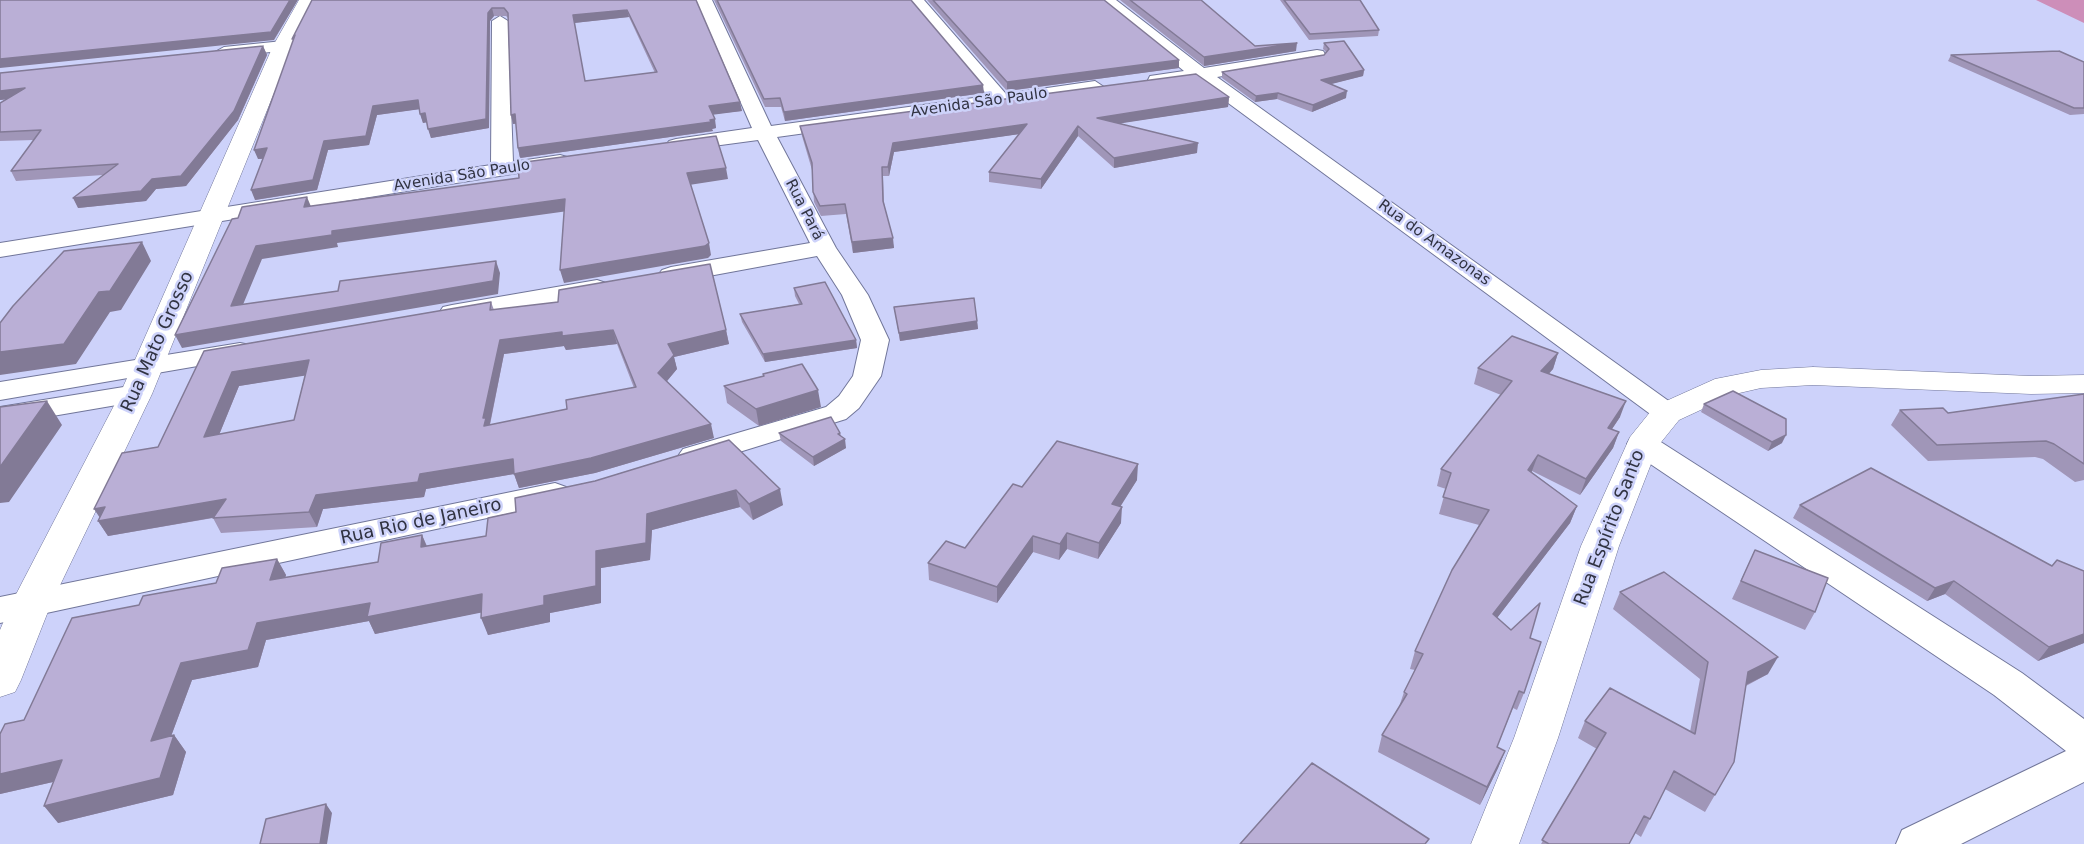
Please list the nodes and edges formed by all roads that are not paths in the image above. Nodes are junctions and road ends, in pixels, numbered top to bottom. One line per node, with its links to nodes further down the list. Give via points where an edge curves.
1 (308, 0): 6 (street, Rua Mato Grosso)
2 (704, 0): 13 (street, Rua Pará)
3 (915, 0): 12 (street)
4 (1106, 0): 9 (street, Rua do Amazonas)
5 (500, 21): 16 (street)
6 (283, 46): 7 (street); 17 (street, Rua Mato Grosso)
7 (201, 55)
8 (1317, 55): 9 (street)
9 (1200, 73): 10 (street); 28 (street, Rua do Amazonas)
10 (1134, 82)
11 (1112, 85): 12 (street, Avenida São Paulo)
12 (1001, 99): 13 (street, Avenida São Paulo)
13 (764, 132): 14 (street, Avenida São Paulo); 19 (street, Rua Pará)
14 (650, 148)
15 (582, 158): 16 (street, Avenida São Paulo)
16 (502, 169): 17 (street, Avenida São Paulo)
17 (214, 215): 18 (street, Avenida São Paulo); 24 (street, Rua Mato Grosso)
18 (81, 238): 20 (street, Avenida São Paulo); 21 (street)
19 (824, 248): 22 (street); 31 (street, Rua Pará, via 855,295 875,340 867,376 854,396 836,413)
20 (0, 250)
21 (55, 267)
22 (427, 318)
23 (264, 346): 24 (street)
24 (147, 367): 26 (street); 27 (street, Rua Mato Grosso)
25 (2084, 384): 28 (street, Rua Espírito Santo, via 2031,385 1873,376 1771,378 1726,386)
26 (0, 391)
27 (136, 394): 29 (street); 33 (street, Rua Mato Grosso)
28 (1667, 413): 30 (street, Rua Espírito Santo)
29 (0, 416)
30 (1642, 444): 35 (street, via 2008,684); 37 (street, Rua Espírito Santo, via 1600,546 1536,738)
31 (663, 465)
32 (588, 487): 33 (street, Rua Rio de Janeiro)
33 (16, 607): 34 (street, Rua Mato Grosso)
34 (0, 680)
35 (2084, 742)
36 (2084, 762): 38 (street)
37 (1495, 844)
38 (1918, 844)

